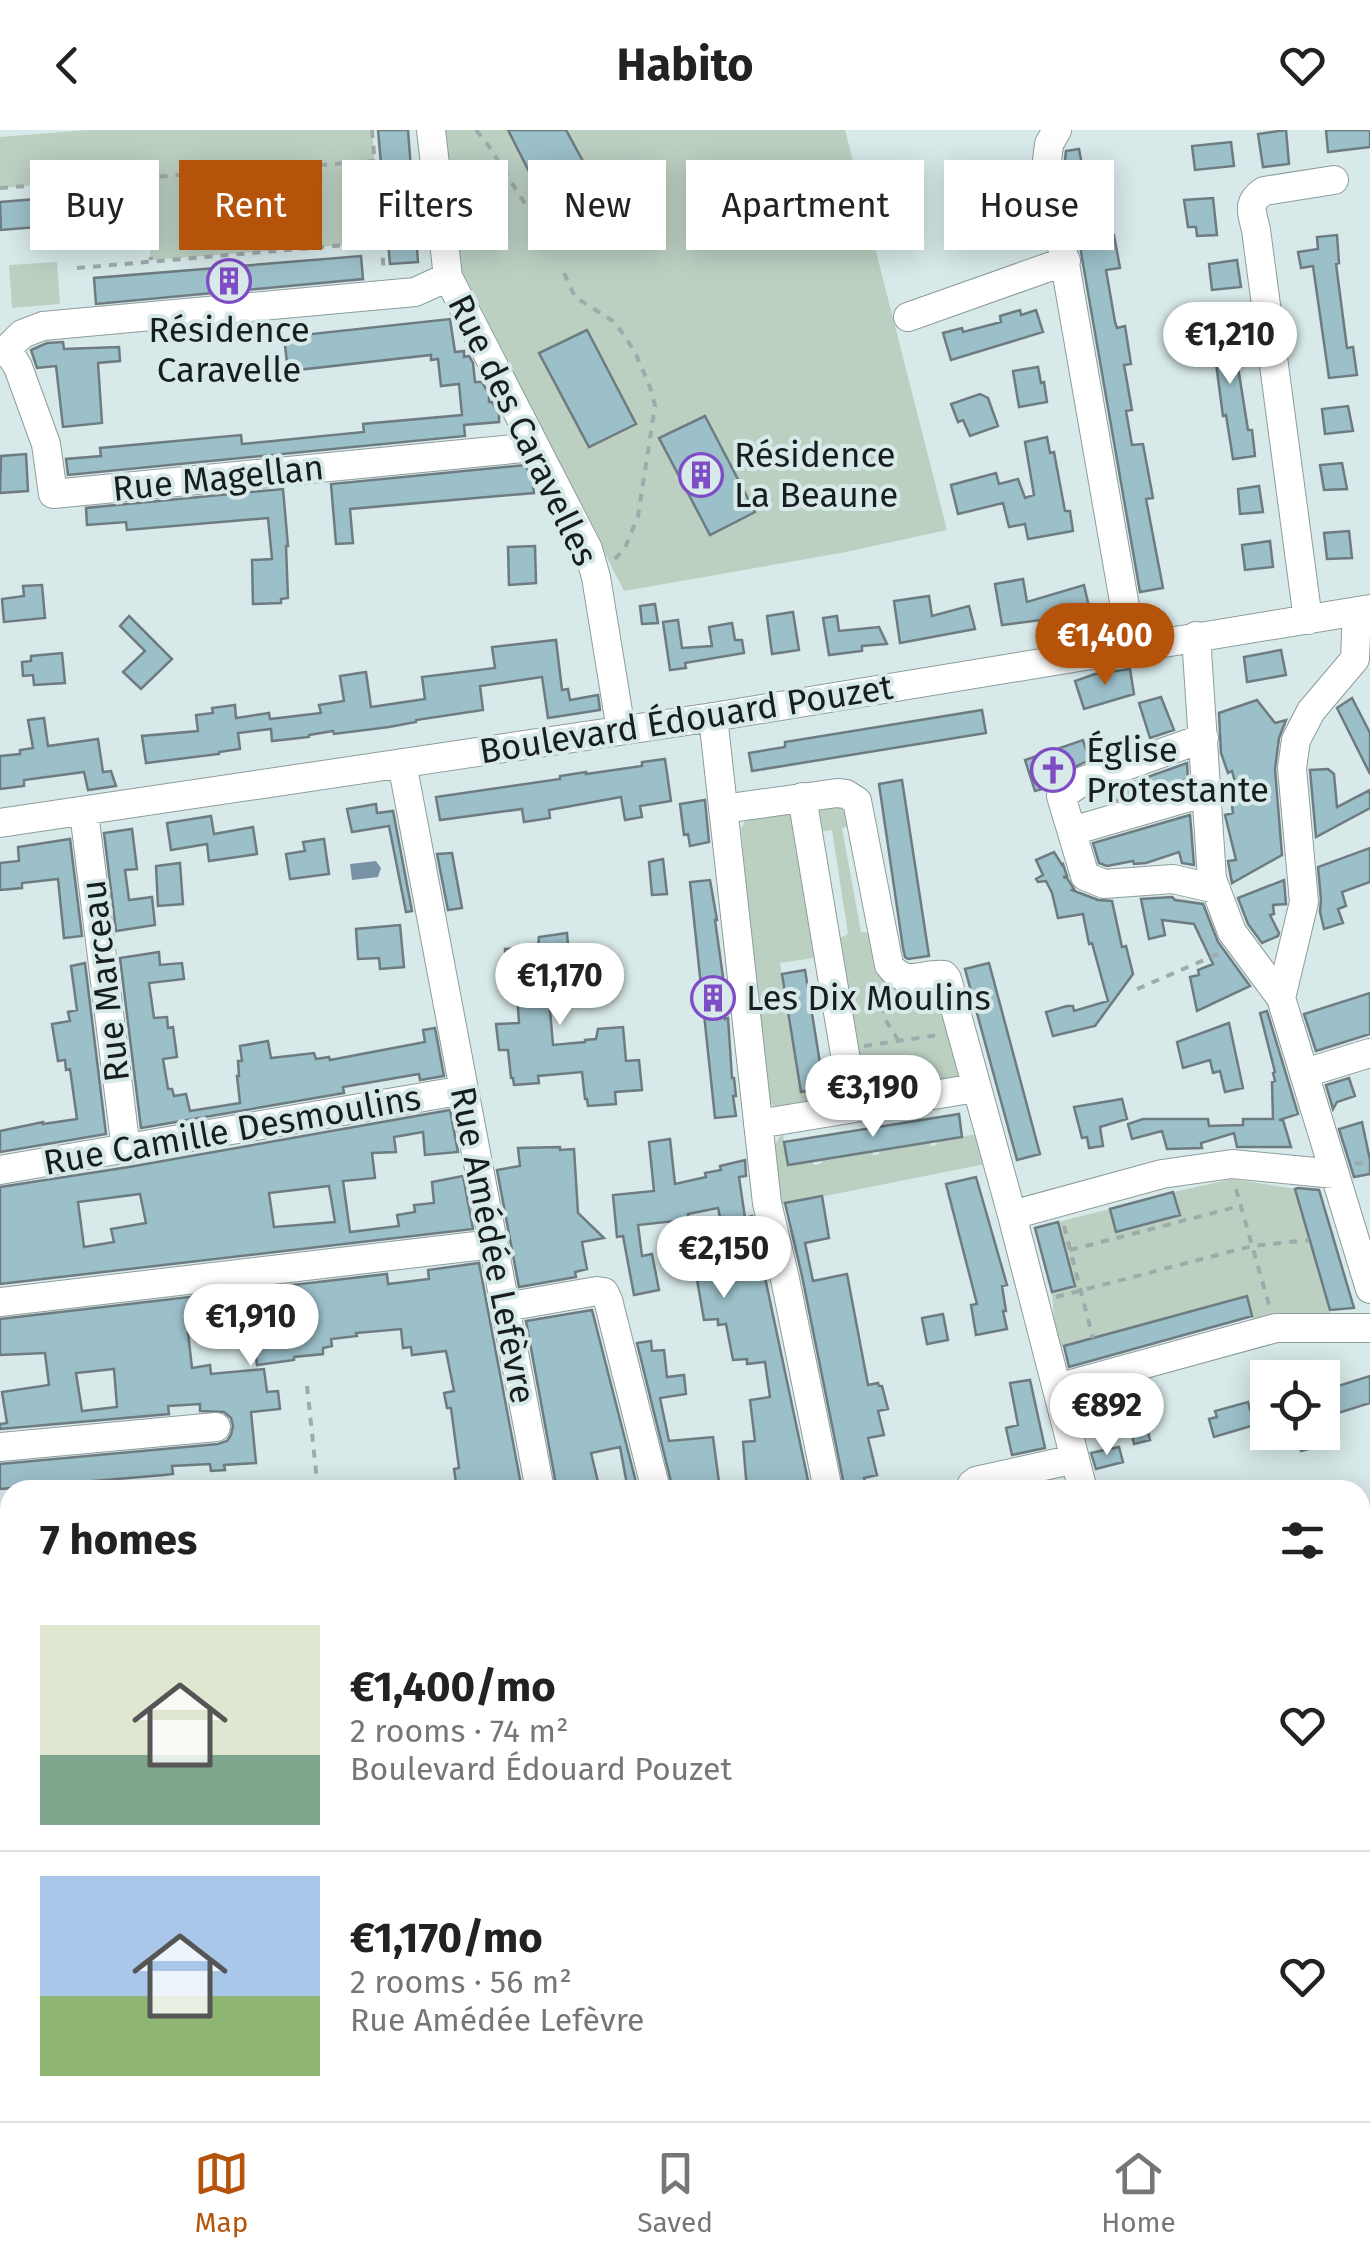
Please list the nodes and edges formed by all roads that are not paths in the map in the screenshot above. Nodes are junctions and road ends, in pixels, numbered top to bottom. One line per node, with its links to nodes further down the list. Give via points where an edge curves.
1 (430, 130): 5 (street, Rue des Caravelles)
2 (1053, 137): 4 (street, via 1047,161)
3 (1334, 180): 10 (street, via 1264,191 1251,207)
4 (1066, 260): 6 (street); 12 (street)
5 (448, 277): 7 (street, via 415,292 42,326); 8 (street, Rue des Caravelles)
6 (908, 318)
7 (4, 350): 8 (street, Rue Magellan, via 18,367 46,444 53,494)
8 (534, 447): 14 (street, Rue des Caravelles, via 588,549)
9 (1363, 610): 10 (street, Boulevard Édouard Pouzet); 24 (street, via 1355,659 1311,710 1296,740 1292,768 1304,902)
10 (1308, 620): 11 (street, Boulevard Édouard Pouzet)
11 (1196, 636): 12 (street, Boulevard Édouard Pouzet); 15 (street)
12 (1132, 647): 13 (street, Boulevard Édouard Pouzet)
13 (713, 717): 14 (street, Boulevard Édouard Pouzet); 19 (street)
14 (621, 730): 16 (street, Boulevard Édouard Pouzet)
15 (1204, 738): 17 (street); 22 (street, via 1083,781 1062,796)
16 (402, 763): 20 (street, Boulevard Édouard Pouzet); 28 (street, Rue Amédée Lefèvre)
17 (1206, 792): 22 (street); 23 (street)
18 (802, 797): 19 (street); 27 (street, via 836,792 857,801 889,965 902,978 944,975); 29 (street)
19 (724, 810): 30 (street)
20 (84, 812): 21 (street, Boulevard Édouard Pouzet); 31 (street, Rue Marceau)
21 (0, 823)
22 (1072, 830): 23 (street, via 1085,876 1104,884 1172,878)
23 (1216, 888): 24 (street, via 1232,932)
24 (1282, 998): 26 (street)
25 (1370, 1053): 26 (street)
26 (1305, 1073): 33 (street)
27 (976, 1088): 29 (street); 34 (street)
28 (464, 1090): 31 (street, Rue Camille Desmoulins); 35 (street, Rue Amédée Lefèvre)
29 (854, 1108): 30 (street)
30 (758, 1124): 46 (street, via 766,1203)
31 (126, 1150): 32 (street, Rue Camille Desmoulins)
32 (0, 1170)
33 (1335, 1174): 34 (street, via 1229,1164 1162,1174); 36 (street)
34 (1012, 1215): 40 (street)
35 (493, 1244): 37 (street); 38 (street, Rue Amédée Lefèvre)
36 (1370, 1289)
37 (0, 1302)
38 (504, 1307): 44 (street, Rue Amédée Lefèvre); 45 (street, via 604,1292)
39 (1370, 1328): 40 (street, via 1276,1328)
40 (1057, 1388): 43 (street)
41 (216, 1427): 42 (street)
42 (0, 1447)
43 (1076, 1459): 47 (street); 48 (street)
44 (538, 1480)
45 (653, 1480)
46 (826, 1480)
47 (981, 1480)
48 (1081, 1480)

